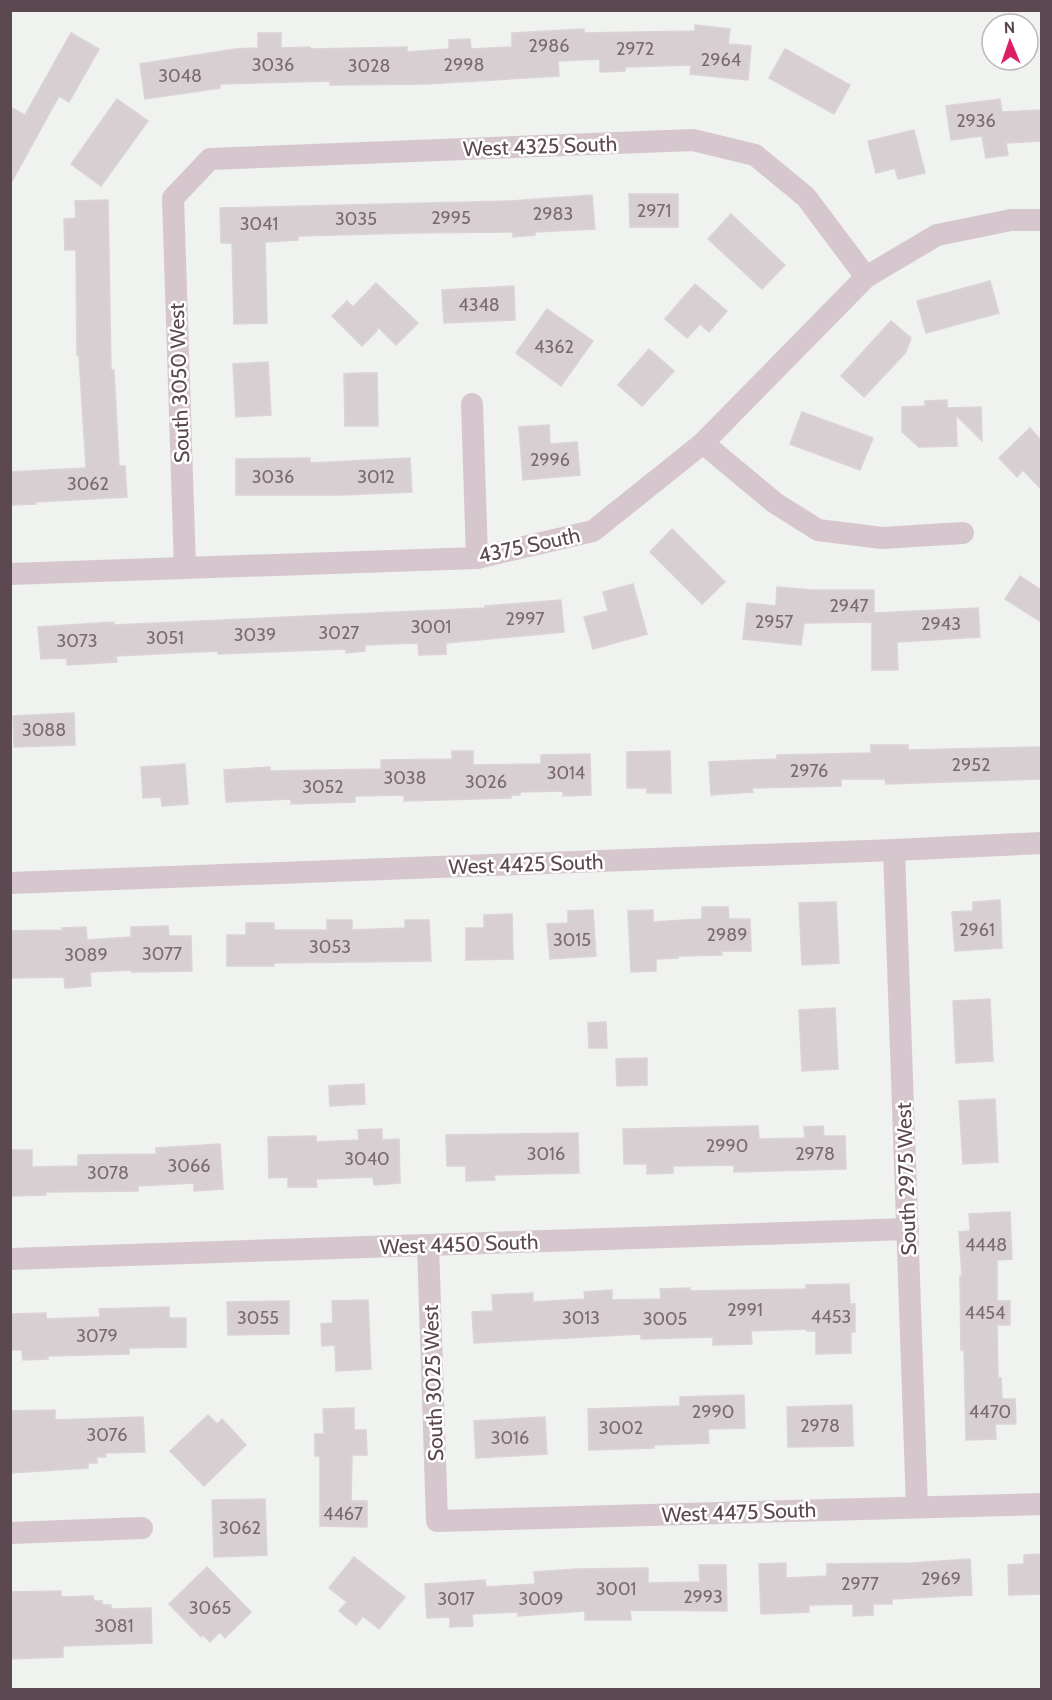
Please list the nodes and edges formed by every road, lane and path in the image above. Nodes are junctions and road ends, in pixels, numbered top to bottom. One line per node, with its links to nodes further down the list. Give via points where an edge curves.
1 (173, 198): 3 (street, West 4325 South, via 210,159 693,140 755,155 806,197); 8 (street, South 3050 West)
2 (1041, 220): 3 (street, 4375 South, via 1011,220 937,235)
3 (866, 277): 5 (street, 4375 South)
4 (472, 404): 7 (street)
5 (703, 443): 6 (street, via 775,503 818,531 882,538); 7 (street, 4375 South, via 593,531)
6 (963, 533)
7 (477, 558): 8 (street, 4375 South)
8 (184, 568): 9 (street, 4375 South)
9 (10, 574)
10 (1041, 843): 11 (street, West 4425 South)
11 (894, 850): 12 (street, West 4425 South); 13 (street, South 2975 West)
12 (10, 883)
13 (908, 1229): 14 (street, West 4450 South); 17 (street, South 2975 West)
14 (428, 1245): 15 (street, West 4450 South); 18 (street, South 3025 West)
15 (10, 1259)
16 (1041, 1504): 17 (street, West 4475 South)
17 (917, 1507): 18 (street, West 4475 South)
18 (437, 1521)
19 (142, 1528): 20 (street)
20 (10, 1533)

